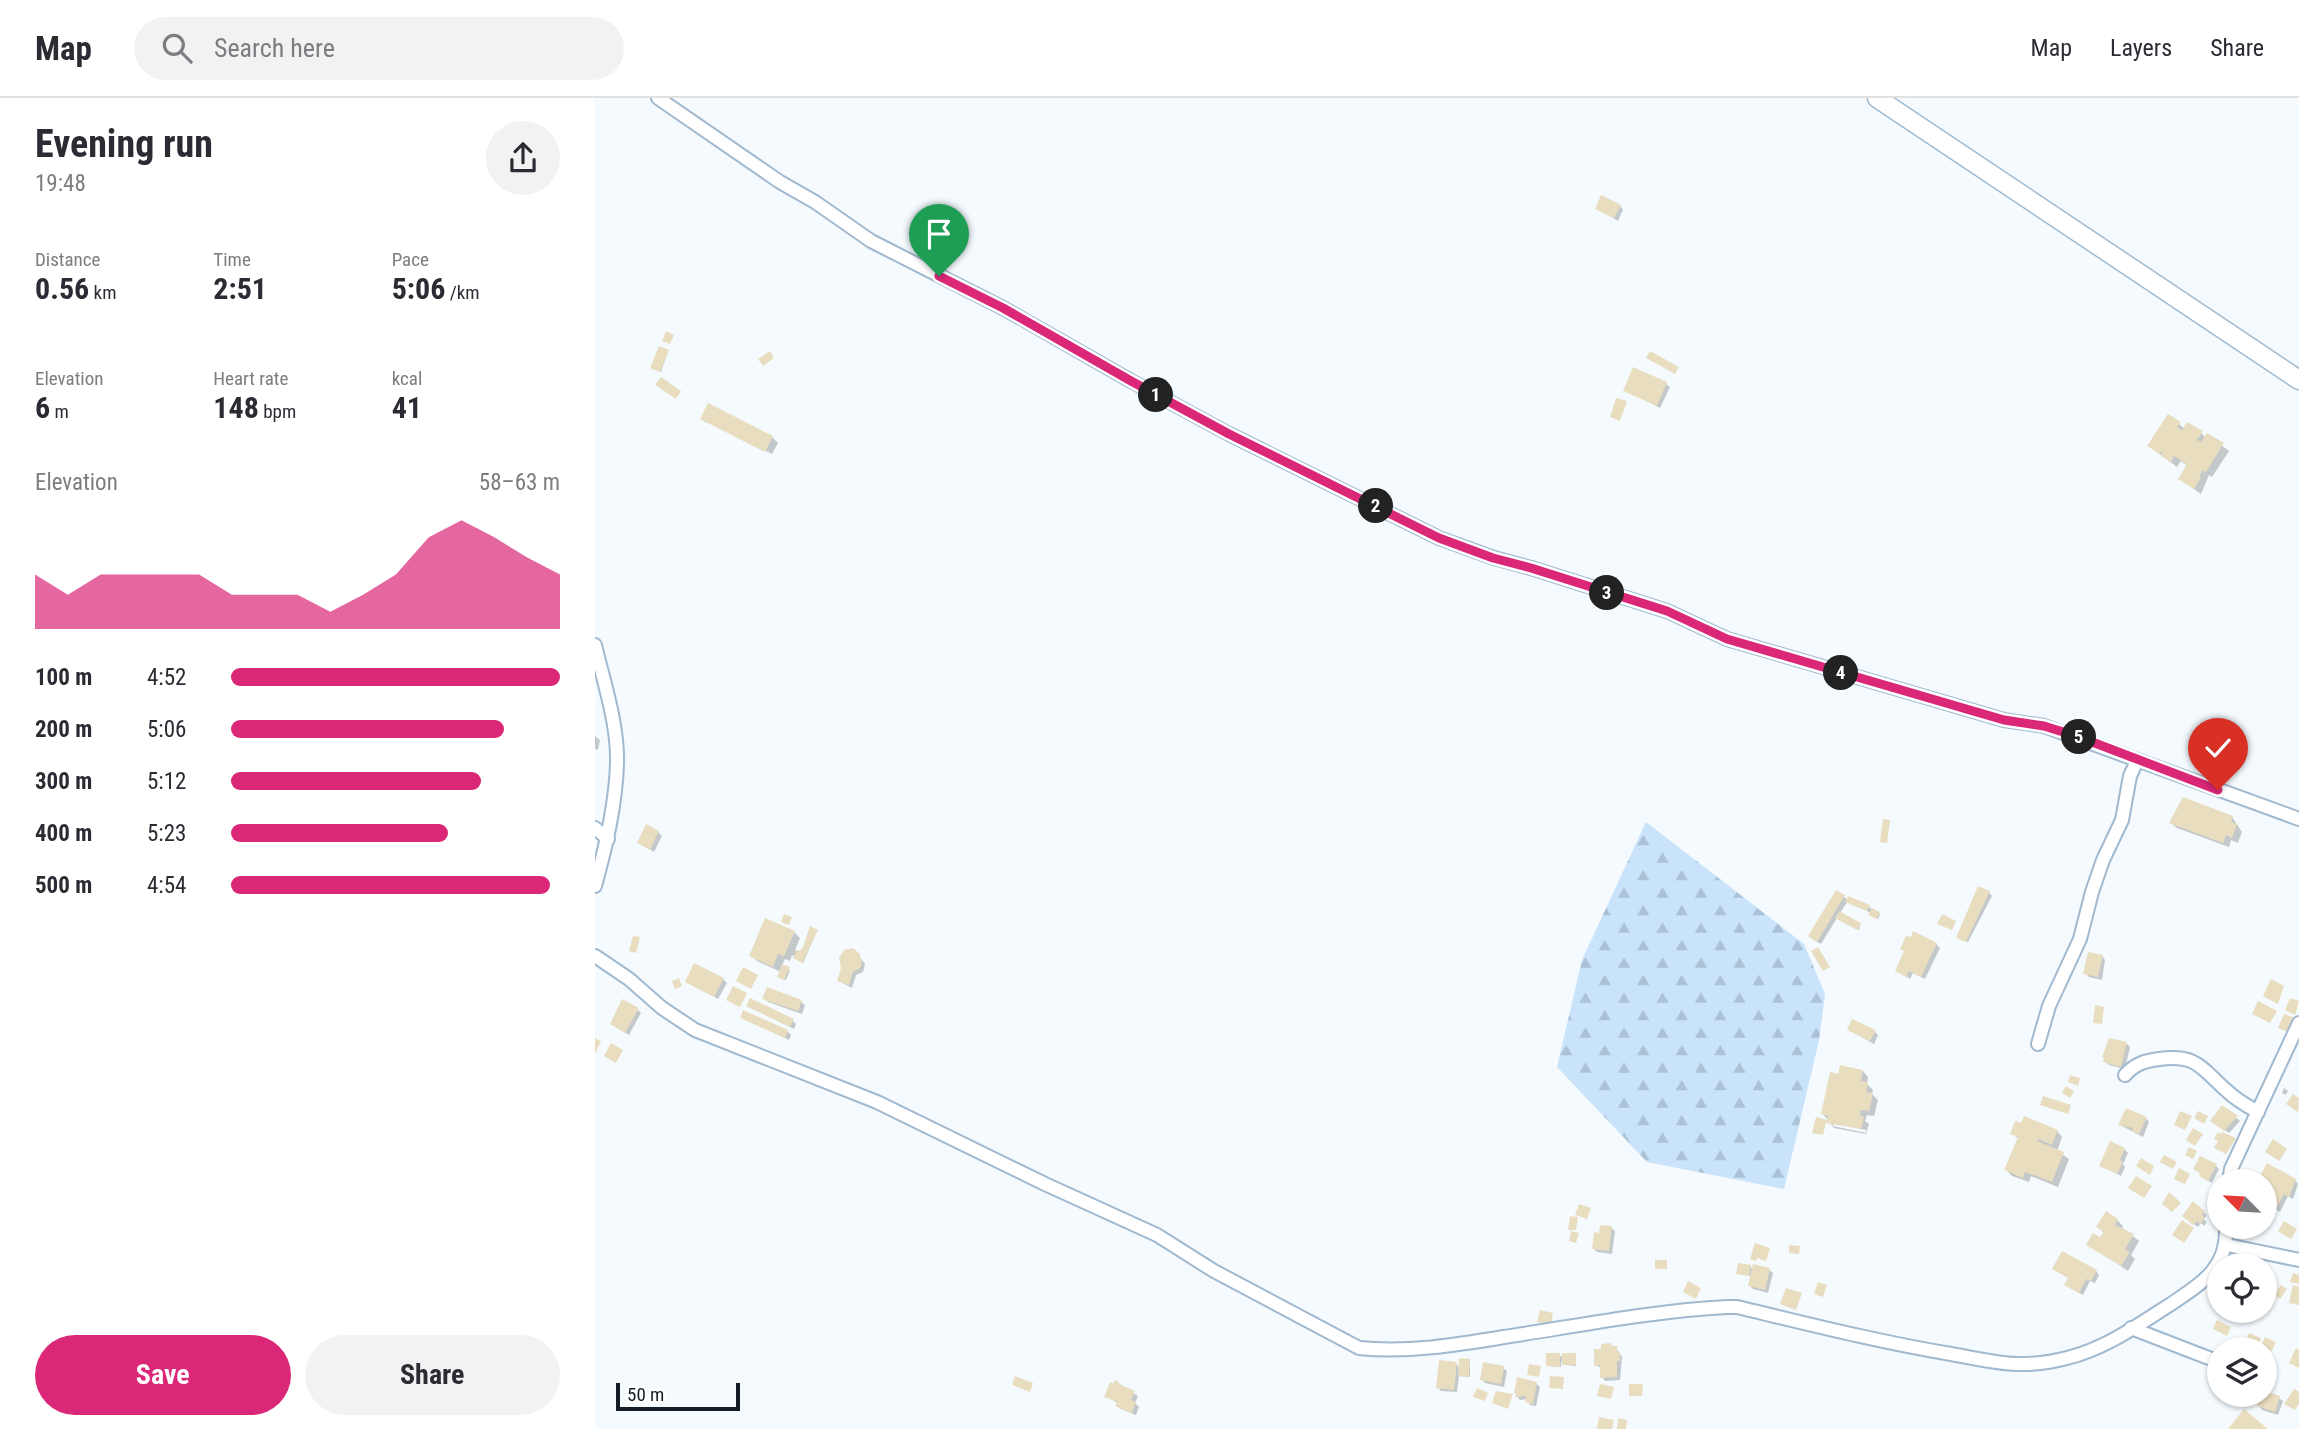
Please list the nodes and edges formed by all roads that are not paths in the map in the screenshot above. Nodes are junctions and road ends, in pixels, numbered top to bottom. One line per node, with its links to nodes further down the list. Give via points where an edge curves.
1 (658, 98): 5 (street, via 871,241 1003,308 1229,434 1439,538 1667,611 1727,639 2004,720 2044,726)
2 (1877, 98): 3 (main road)
3 (2299, 380)
4 (595, 645): 8 (street, via 617,762)
5 (2137, 761): 6 (street); 12 (street, via 2122,820 2103,860 2080,939 2058,981)
6 (2299, 819)
7 (595, 828): 8 (street)
8 (608, 839): 9 (street)
9 (595, 886)
10 (595, 956): 19 (street, via 695,1030 877,1102 1157,1235 1359,1348 1462,1344 1737,1307 1910,1348 2019,1366 2098,1349)
11 (2299, 1023): 14 (street)
12 (2038, 1044)
13 (2125, 1075): 14 (street, via 2140,1063 2184,1058 2201,1066)
14 (2258, 1112): 15 (street)
15 (2231, 1169)
16 (2226, 1239): 17 (street)
17 (2227, 1245): 18 (street); 19 (street, via 2210,1275)
18 (2299, 1260)
19 (2131, 1328): 20 (street)
20 (2207, 1357)

